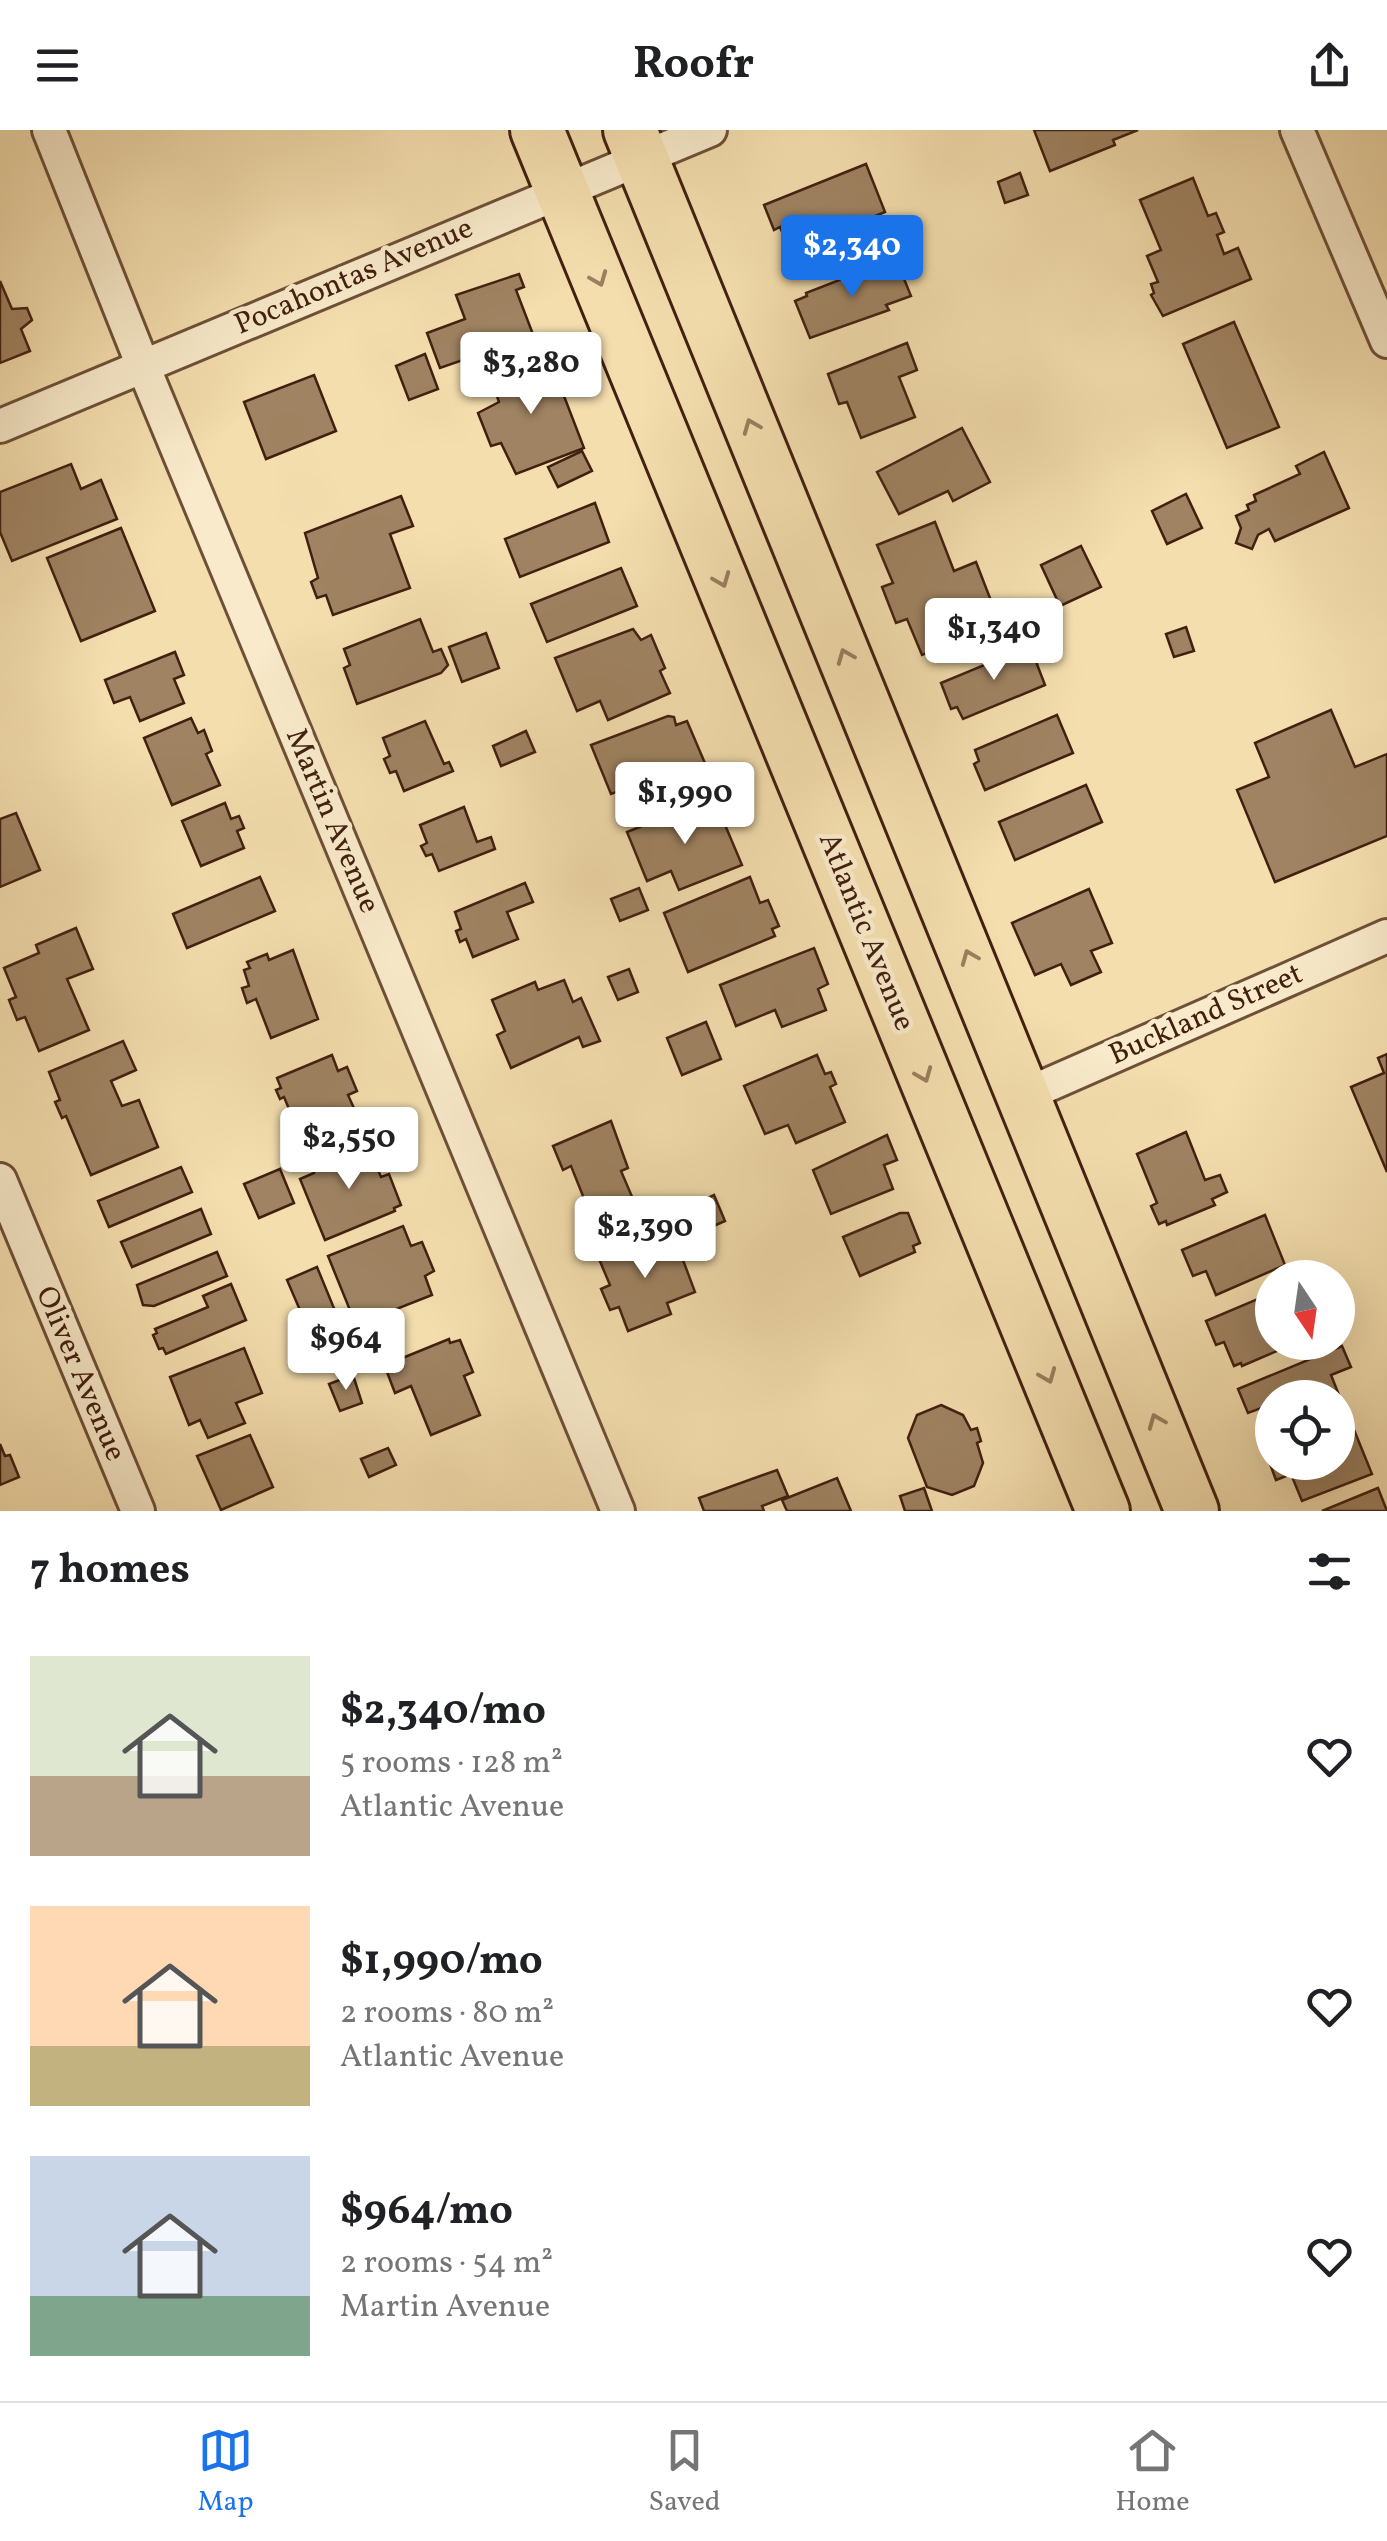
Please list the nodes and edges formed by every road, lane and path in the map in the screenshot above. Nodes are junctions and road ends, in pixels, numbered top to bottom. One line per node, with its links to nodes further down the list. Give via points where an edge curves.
1 (50, 130): 8 (street, Martin Avenue)
2 (537, 130): 6 (main road, Atlantic Avenue)
3 (710, 130): 5 (street, Pocahontas Avenue)
4 (1298, 130): 7 (street)
5 (635, 144): 6 (street, Pocahontas Avenue); 11 (main road, one-way to 5)
6 (562, 189): 8 (street, Pocahontas Avenue); 15 (main road, Atlantic Avenue, one-way to 15)
7 (1387, 341)
8 (142, 366): 9 (street, Pocahontas Avenue); 14 (street, Martin Avenue)
9 (0, 426)
10 (1387, 936): 11 (street, Buckland Street)
11 (1025, 1095): 16 (main road, one-way to 11)
12 (0, 1180): 13 (street, Oliver Avenue)
13 (138, 1511)
14 (618, 1511)
15 (1103, 1511)
16 (1192, 1511)

